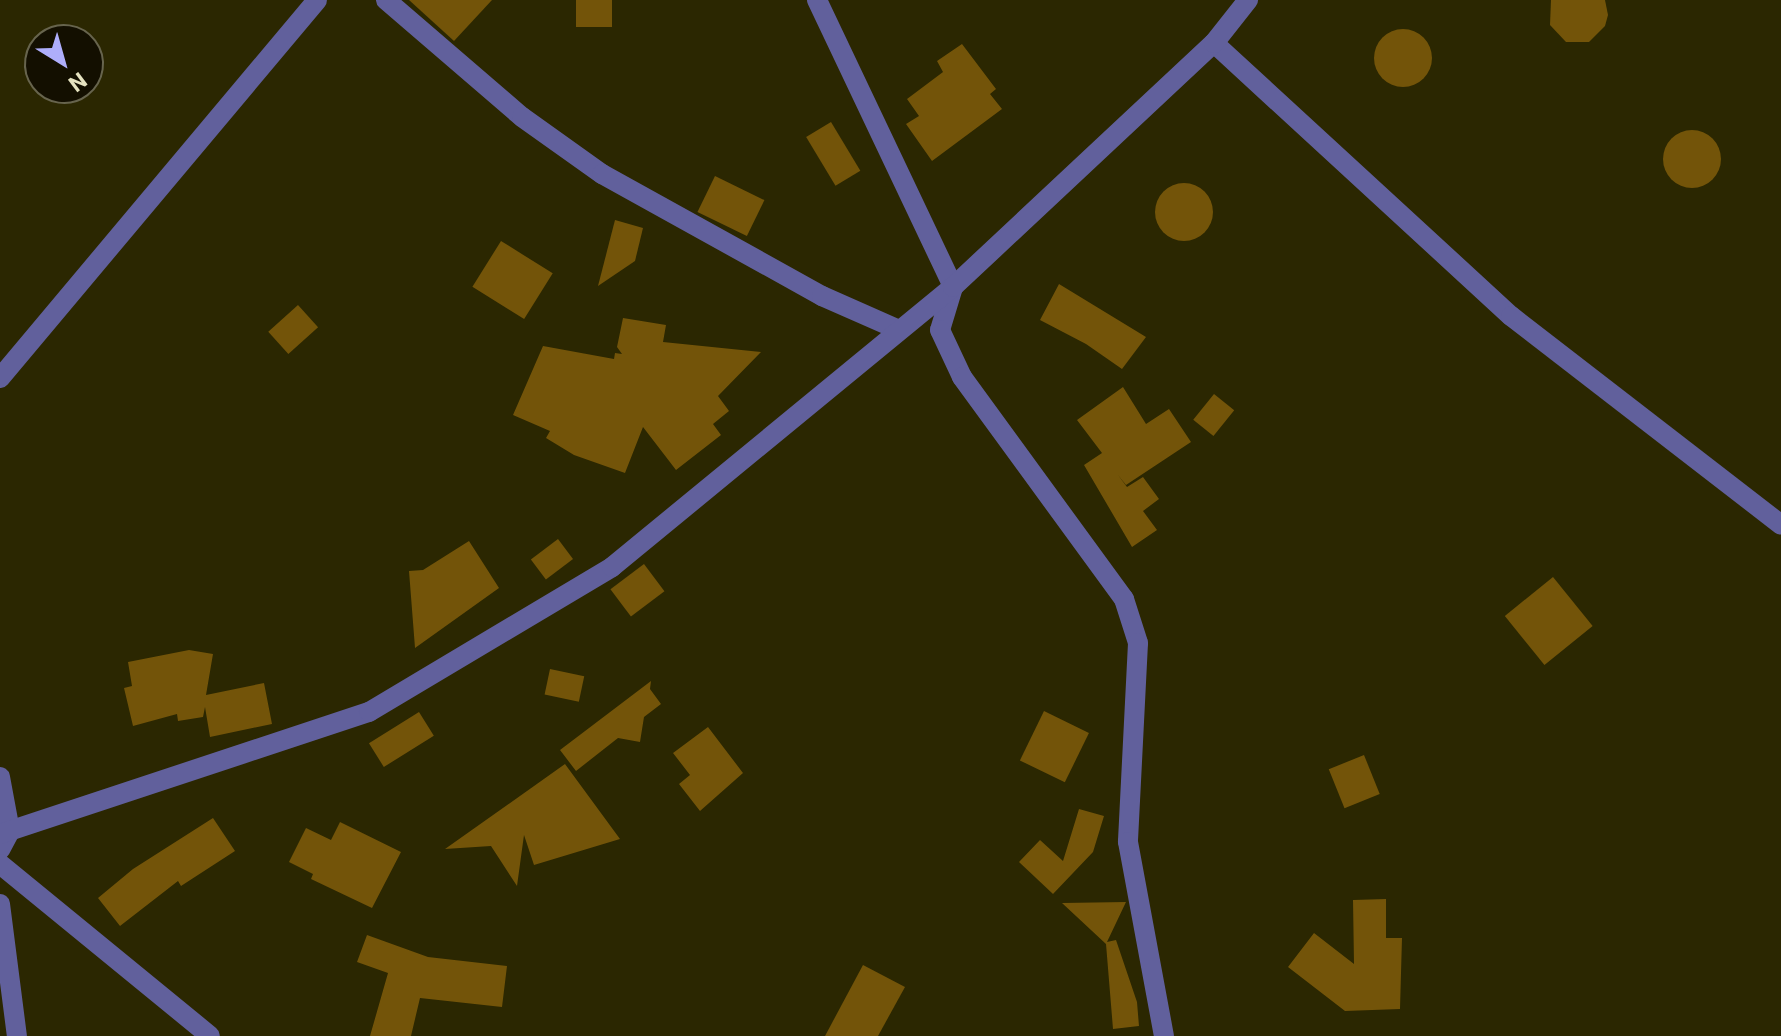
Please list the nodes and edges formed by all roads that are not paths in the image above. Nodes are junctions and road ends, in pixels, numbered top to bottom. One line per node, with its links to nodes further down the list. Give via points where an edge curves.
1 (317, 0): 8 (street)
2 (386, 0): 7 (street, via 522,117 602,174 822,296)
3 (1248, 0): 5 (street)
4 (815, 5): 6 (street)
5 (1214, 43): 6 (street); 9 (street, via 1511,316)
6 (953, 287): 7 (street); 16 (street, via 940,330 962,377 1124,599 1138,643 1128,842)
7 (899, 330): 11 (street, via 612,567 369,712)
8 (0, 378)
9 (1781, 525)
10 (0, 777): 11 (street)
11 (3, 839)
12 (0, 864): 15 (street)
13 (0, 904): 14 (street)
14 (17, 1036)
15 (210, 1036)
16 (1164, 1036)

